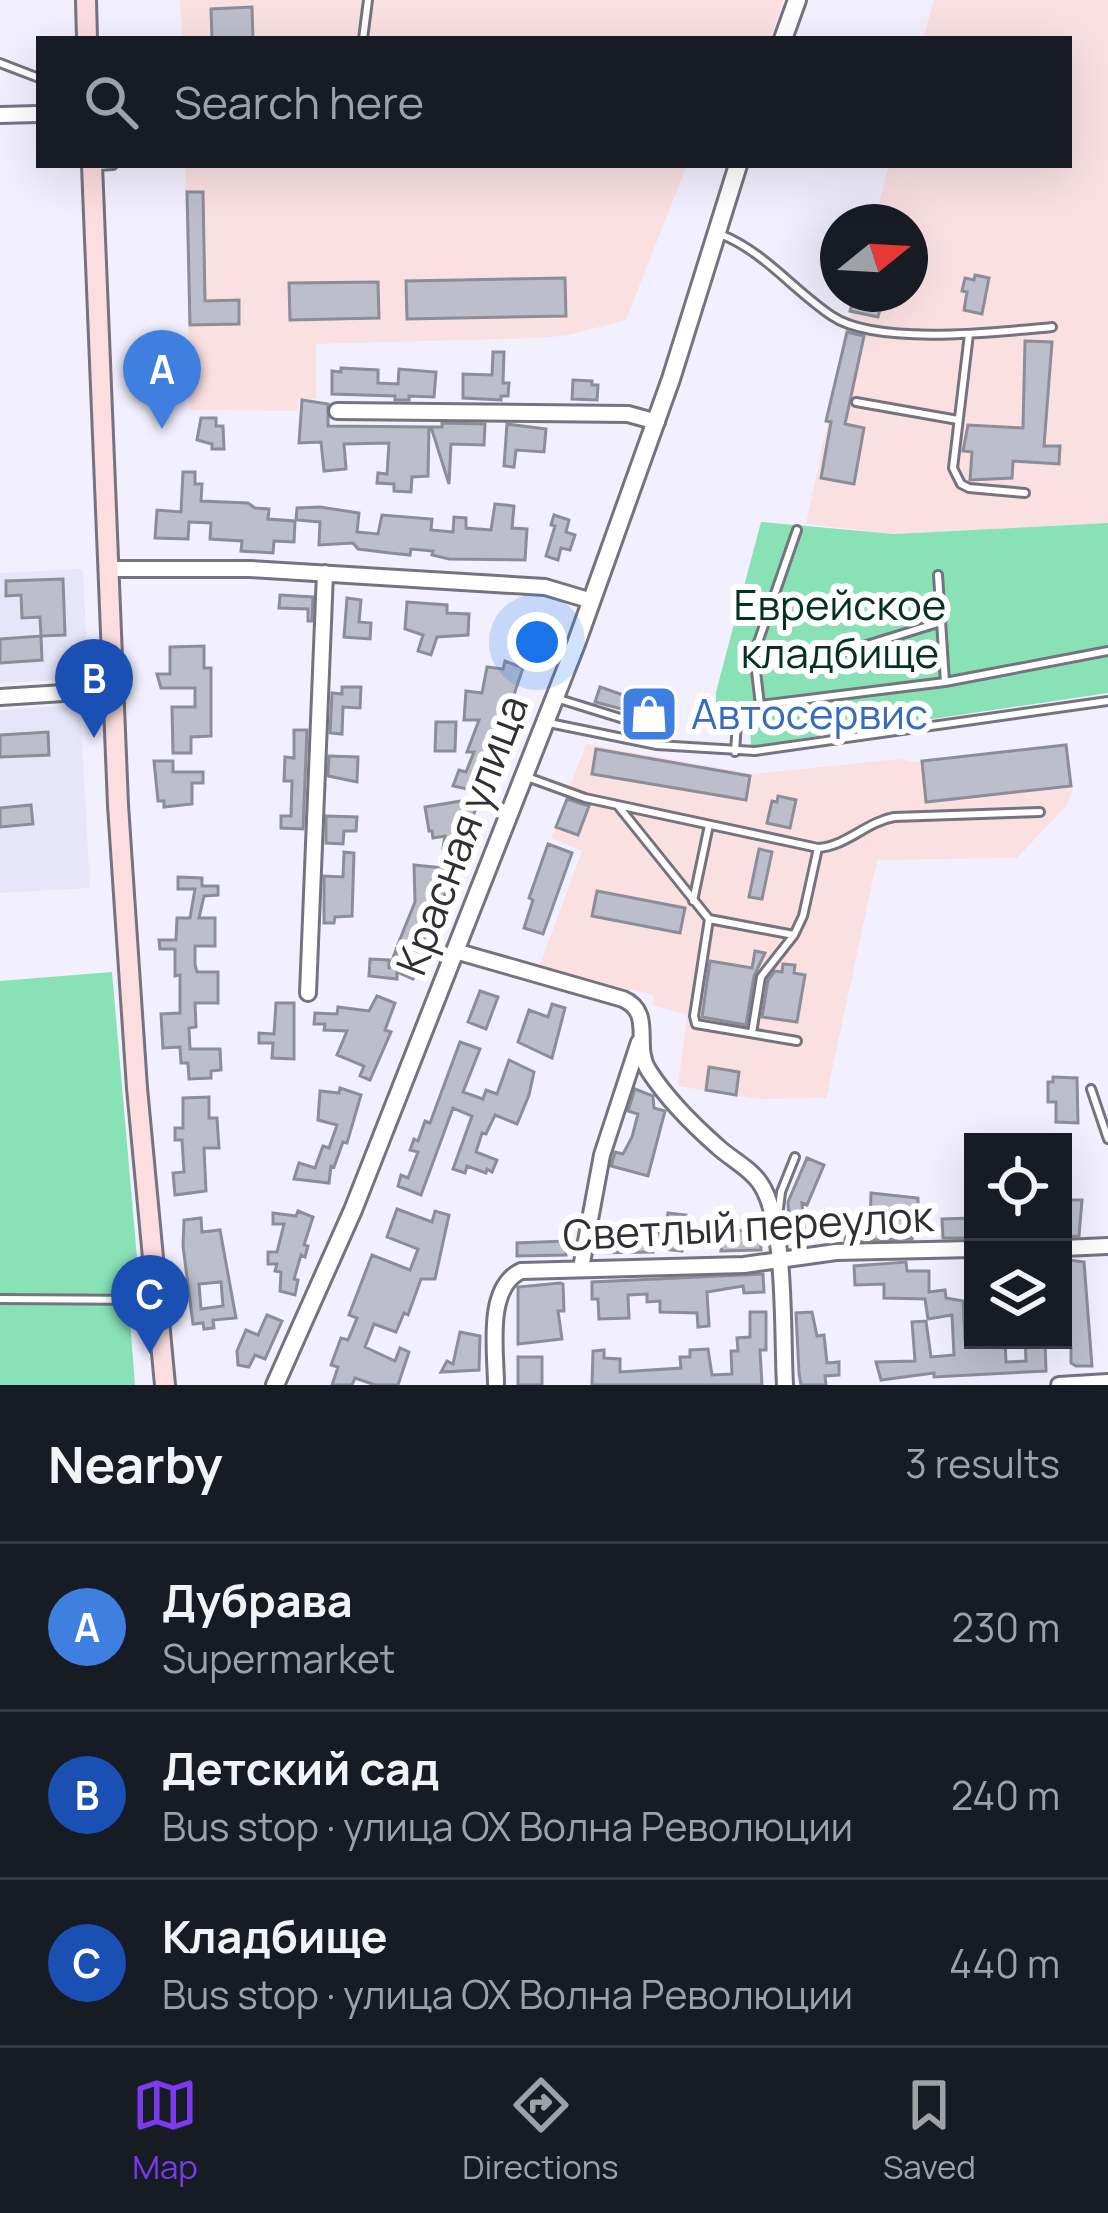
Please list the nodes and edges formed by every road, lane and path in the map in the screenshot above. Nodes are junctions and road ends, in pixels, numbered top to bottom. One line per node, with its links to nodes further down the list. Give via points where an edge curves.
1 (86, 0): 4 (main road)
2 (368, 0): 5 (lane)
3 (797, 0): 6 (street)
4 (87, 36)
5 (363, 36)
6 (784, 36)
7 (0, 63): 8 (lane)
8 (36, 77)
9 (36, 114): 10 (street)
10 (0, 115)
11 (92, 168): 22 (main road)
12 (737, 168): 13 (street, Красная улица)
13 (716, 233): 15 (lane, via 755,250 843,321); 19 (street, Красная улица)
14 (1052, 327): 15 (lane)
15 (969, 334): 18 (lane)
16 (856, 402): 18 (lane)
17 (337, 411): 19 (street)
18 (958, 420): 20 (lane, via 953,468 961,484)
19 (657, 422): 25 (street, Красная улица)
20 (1025, 493)
21 (797, 530): 28 (lane)
22 (108, 569): 23 (street); 30 (main road)
23 (325, 573): 25 (street, via 545,587); 47 (street)
24 (938, 575): 26 (lane)
25 (592, 601): 32 (street, Красная улица)
26 (941, 622): 28 (lane, via 854,649); 29 (lane)
27 (1108, 651): 29 (lane)
28 (754, 666): 34 (lane)
29 (945, 682): 34 (lane)
30 (111, 690): 31 (street); 61 (main road)
31 (0, 697)
32 (554, 698): 35 (lane); 36 (street, Красная улица)
33 (1108, 701): 37 (lane)
34 (760, 704): 37 (lane, via 737,722)
35 (630, 721)
36 (546, 722): 37 (lane); 38 (street, Красная улица)
37 (735, 752)
38 (525, 776): 39 (lane); 46 (street, Красная улица)
39 (617, 805): 41 (lane); 43 (lane)
40 (1040, 812): 42 (lane, via 894,817)
41 (710, 825): 42 (lane); 43 (lane)
42 (818, 848): 45 (lane)
43 (693, 901): 44 (lane)
44 (709, 919): 45 (lane); 48 (lane, via 694,1020)
45 (794, 934): 48 (lane, via 761,977)
46 (455, 951): 49 (street, via 630,1001 642,1018); 64 (street, Красная улица)
47 (308, 993)
48 (752, 1034): 50 (lane)
49 (640, 1037): 54 (street, via 646,1067 662,1088 760,1182); 59 (street, via 602,1155)
50 (797, 1041)
51 (1091, 1089): 52 (lane)
52 (1108, 1139)
53 (795, 1157): 54 (lane, via 781,1192)
54 (777, 1239): 58 (street)
55 (1107, 1241): 56 (street)
56 (1072, 1247)
57 (964, 1249): 58 (street, Светлый переулок)
58 (778, 1262): 59 (street, Светлый переулок); 66 (street)
59 (580, 1268): 65 (street, Светлый переулок, via 510,1276 500,1298)
60 (0, 1299): 61 (lane)
61 (158, 1300): 63 (main road)
62 (1108, 1382): 67 (street)
63 (165, 1385)
64 (275, 1385)
65 (496, 1385)
66 (784, 1385)
67 (1059, 1385)

